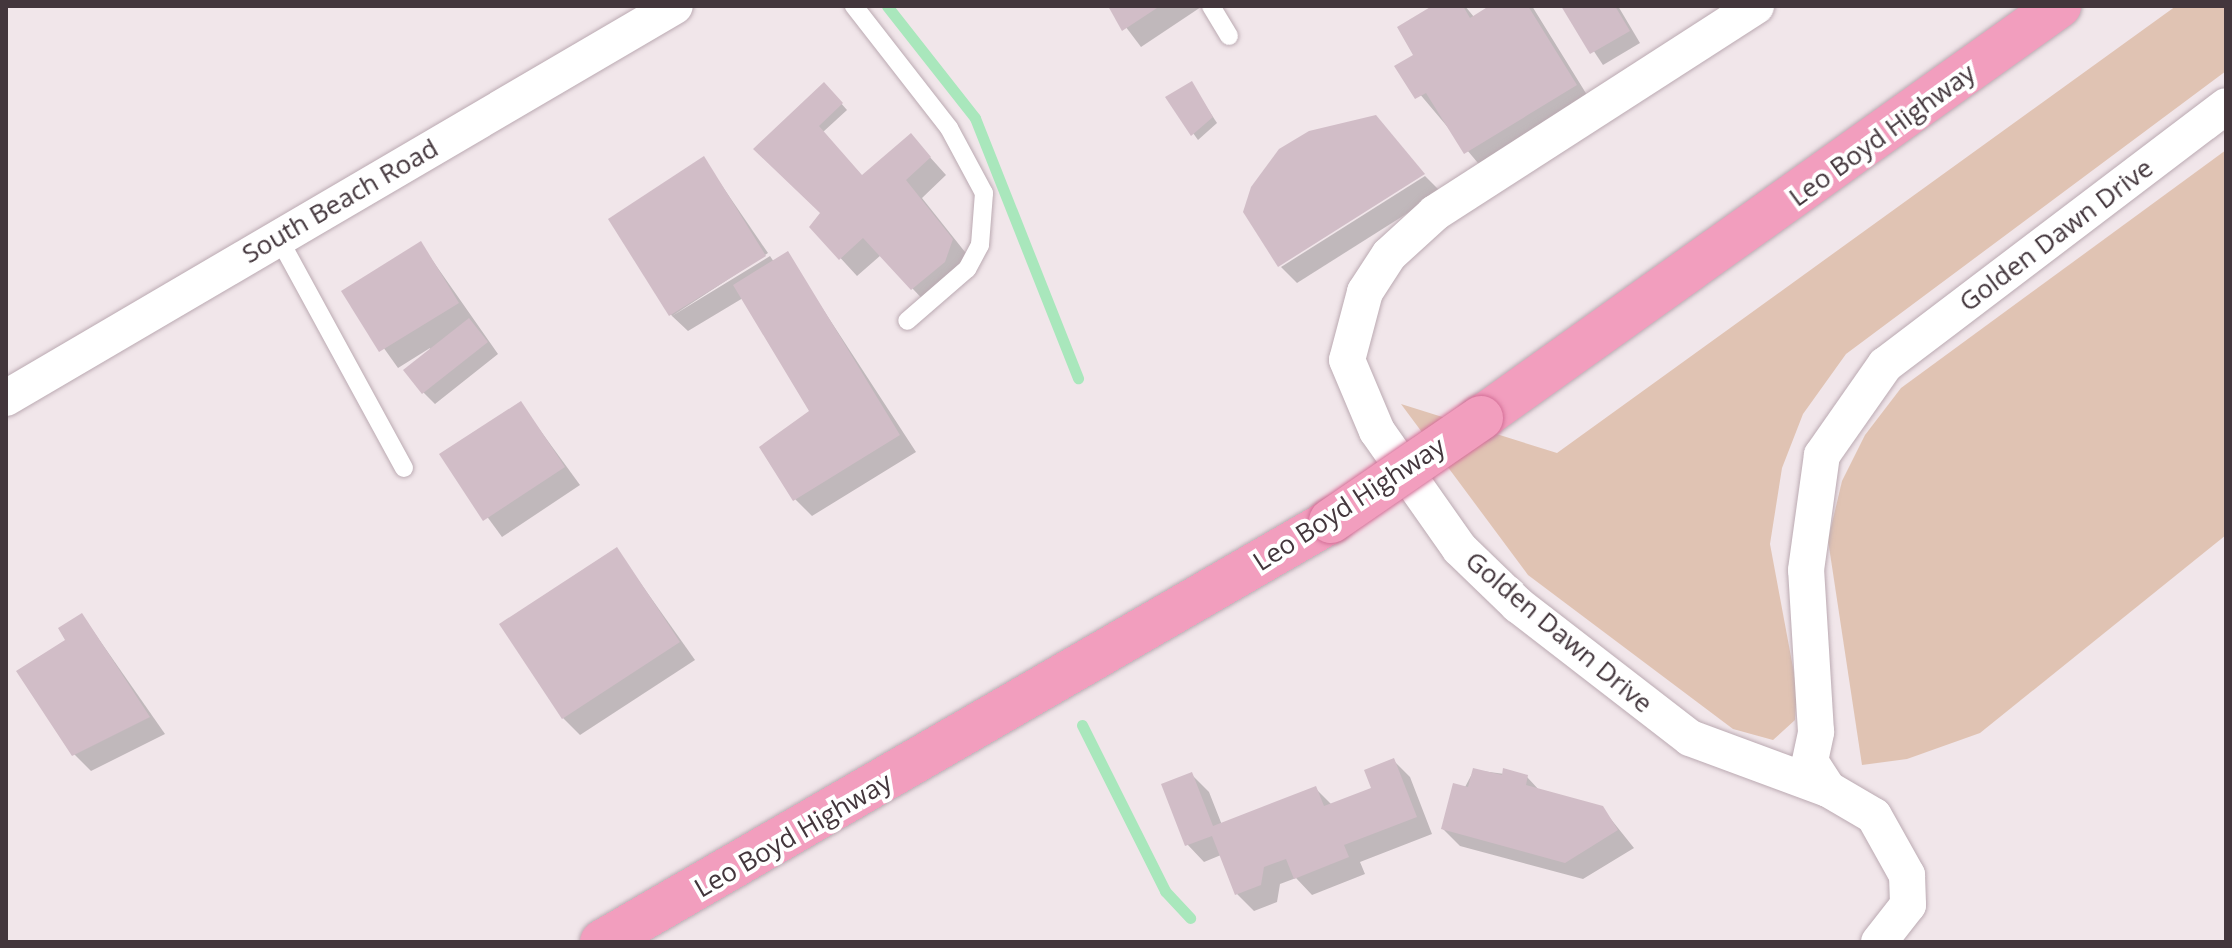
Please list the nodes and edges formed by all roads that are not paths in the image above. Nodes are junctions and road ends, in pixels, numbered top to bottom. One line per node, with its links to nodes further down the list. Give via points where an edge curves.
1 (675, 6): 8 (street, South Beach Road)
2 (854, 6): 9 (lane, via 949,128 984,193 980,245 967,269)
3 (1211, 6): 6 (lane)
4 (1756, 6): 12 (street, Golden Dawn Drive, via 1435,213 1389,255 1365,292 1347,360 1377,431 1460,549 1518,605 1690,738)
5 (2059, 6): 13 (main road, Leo Boyd Highway, bridge, via 1331,521)
6 (1229, 36)
7 (2226, 106): 12 (street, Golden Dawn Drive, via 1885,365 1822,455 1806,570 1816,732 1810,761)
8 (278, 237): 10 (street, South Beach Road); 11 (lane)
9 (907, 321)
10 (6, 398)
11 (404, 468)
12 (1828, 789): 14 (street, via 1874,816 1907,875 1908,905)
13 (602, 942)
14 (1879, 942)

